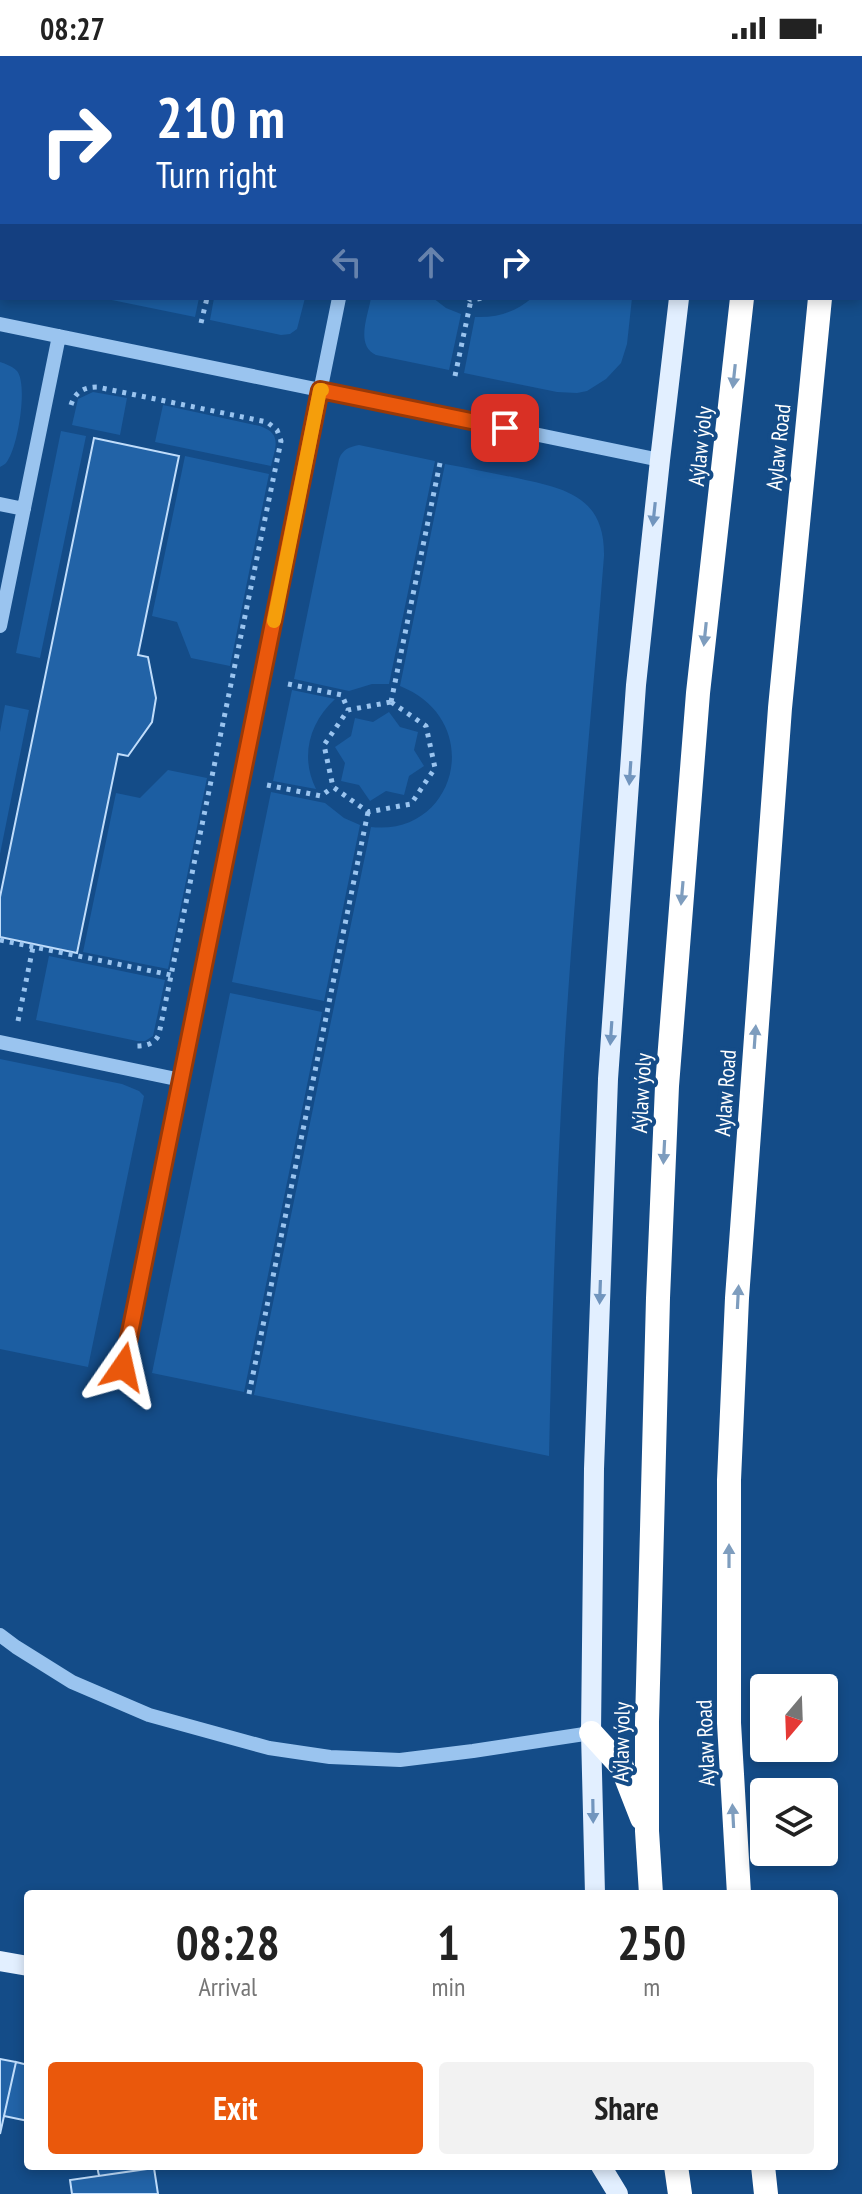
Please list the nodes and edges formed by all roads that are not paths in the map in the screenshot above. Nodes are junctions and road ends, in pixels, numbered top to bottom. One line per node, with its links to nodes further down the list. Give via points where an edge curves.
1 (339, 300): 7 (lane)
2 (679, 300): 8 (main road)
3 (742, 300): 17 (highway, Aýlaw ýoly, one-way to 17, via 698,693 667,1086)
4 (820, 300): 20 (highway, Aylaw Road, one-way to 4, via 729,1723 729,1480 737,1313 780,708)
5 (0, 324): 6 (lane)
6 (59, 336): 7 (lane); 10 (lane)
7 (320, 390): 8 (lane); 13 (lane)
8 (660, 460): 16 (main road, one-way to 16, via 636,685 608,1079)
9 (0, 504): 10 (lane)
10 (24, 509): 11 (lane)
11 (0, 626)
12 (0, 1042): 13 (lane)
13 (181, 1080): 14 (lane)
14 (123, 1367)
15 (0, 1635): 16 (lane, via 72,1682 149,1715 269,1748 400,1760)
16 (591, 1733): 17 (highway, via 622,1767); 18 (main road, one-way to 18)
17 (647, 1831): 19 (highway, Aýlaw ýoly)
18 (595, 1890)
19 (651, 1890)
20 (739, 1890)
21 (0, 1961): 22 (main road)
22 (24, 1965)
23 (603, 2170): 27 (main road)
24 (616, 2170): 27 (main road)
25 (677, 2170): 28 (highway)
26 (763, 2170): 29 (highway)
27 (618, 2194)
28 (680, 2194)
29 (766, 2194)

